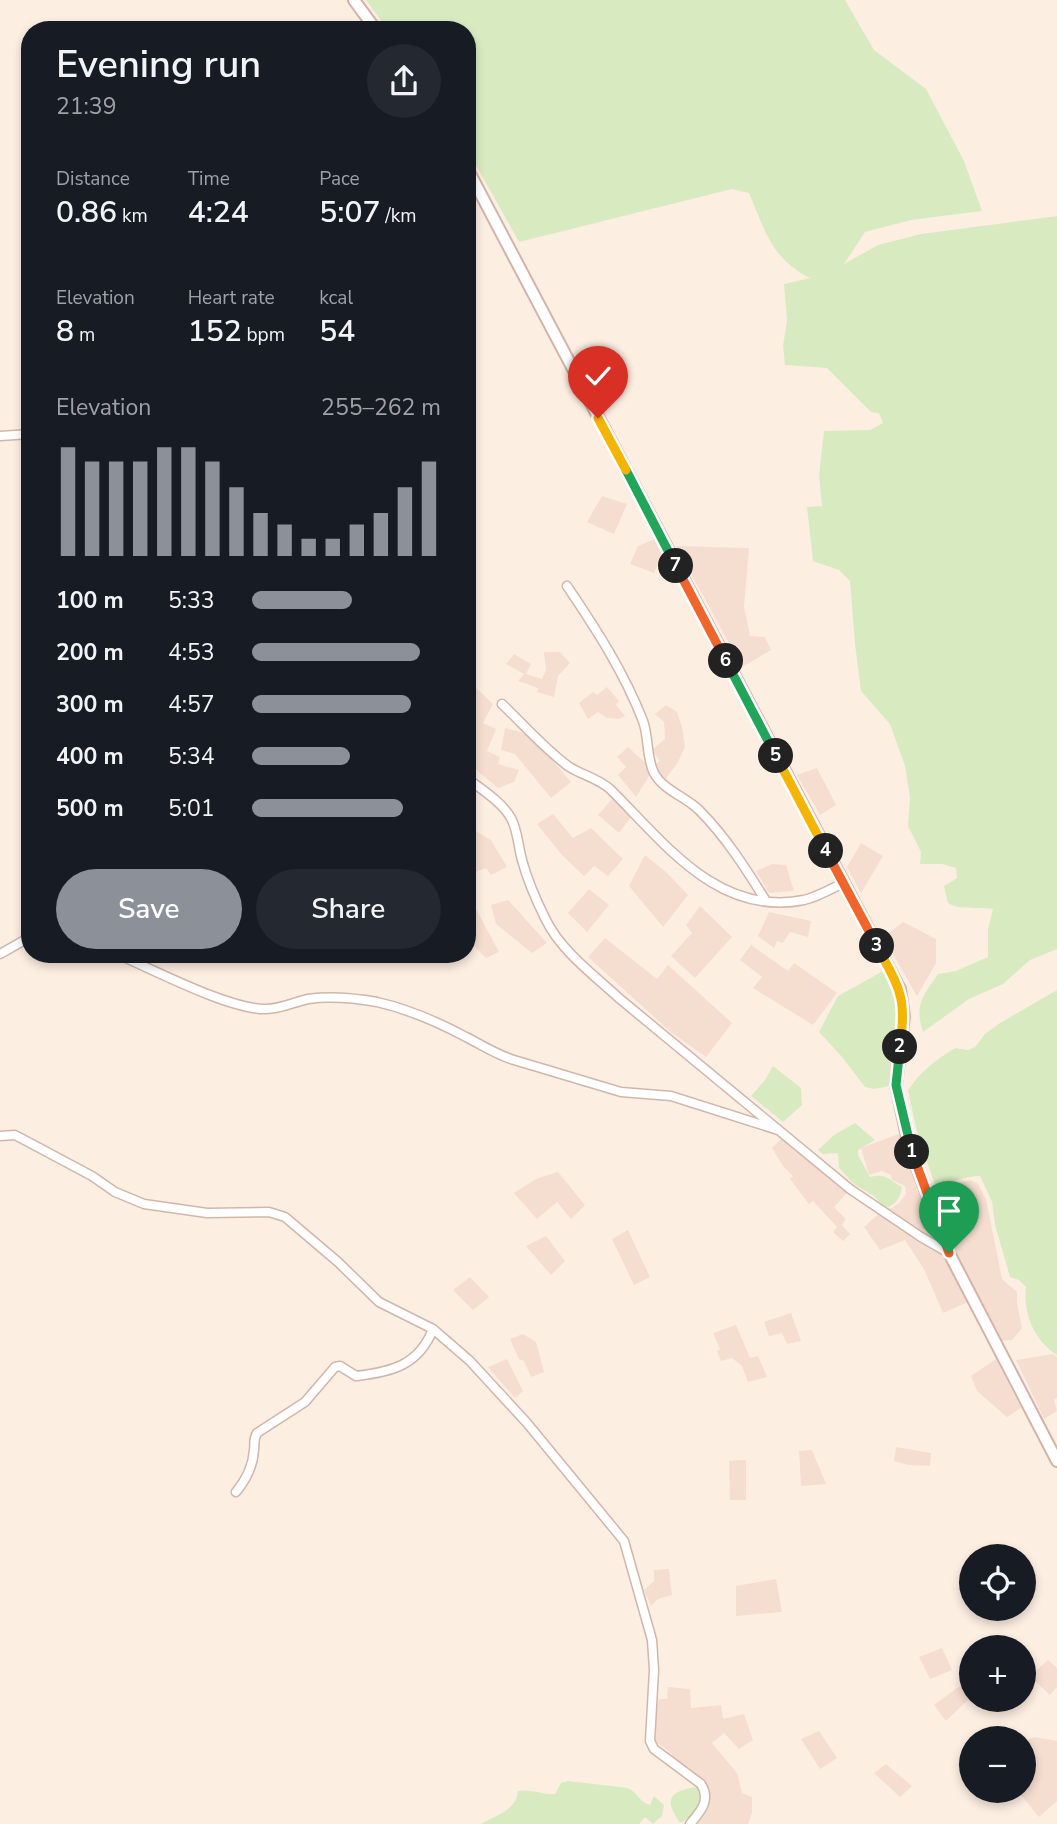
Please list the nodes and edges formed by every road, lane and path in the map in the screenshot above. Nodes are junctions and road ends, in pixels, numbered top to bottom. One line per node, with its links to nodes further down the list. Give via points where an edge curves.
1 (354, 0): 2 (main road)
2 (369, 21)
3 (476, 185): 9 (main road)
4 (21, 435): 5 (street)
5 (0, 436)
6 (567, 586): 10 (street, via 621,670 644,724 654,773 699,810 734,851)
7 (502, 705): 10 (street, via 565,764 608,788 692,871 740,895)
8 (476, 785): 14 (street, via 511,818 522,861 546,920 560,941 620,999)
9 (843, 883): 10 (street, via 806,899); 16 (main road, via 900,989 904,1016 898,1101 909,1146)
10 (766, 901)
11 (21, 942): 12 (street)
12 (0, 954)
13 (138, 963): 14 (street, via 255,1009 324,998 378,1003 415,1013 514,1060 621,1092 671,1096)
14 (778, 1130): 16 (street, via 849,1188)
15 (0, 1136): 17 (street, via 15,1136 32,1144 144,1204 207,1213 269,1212 285,1217 379,1302)
16 (949, 1253): 18 (main road)
17 (433, 1329): 19 (street, via 417,1354 391,1370 356,1376 335,1367 305,1402 257,1433 251,1466); 20 (street, via 470,1361 527,1423 624,1541 652,1640 649,1741 705,1792 703,1807)
18 (1057, 1461)
19 (236, 1492)
20 (690, 1824)

